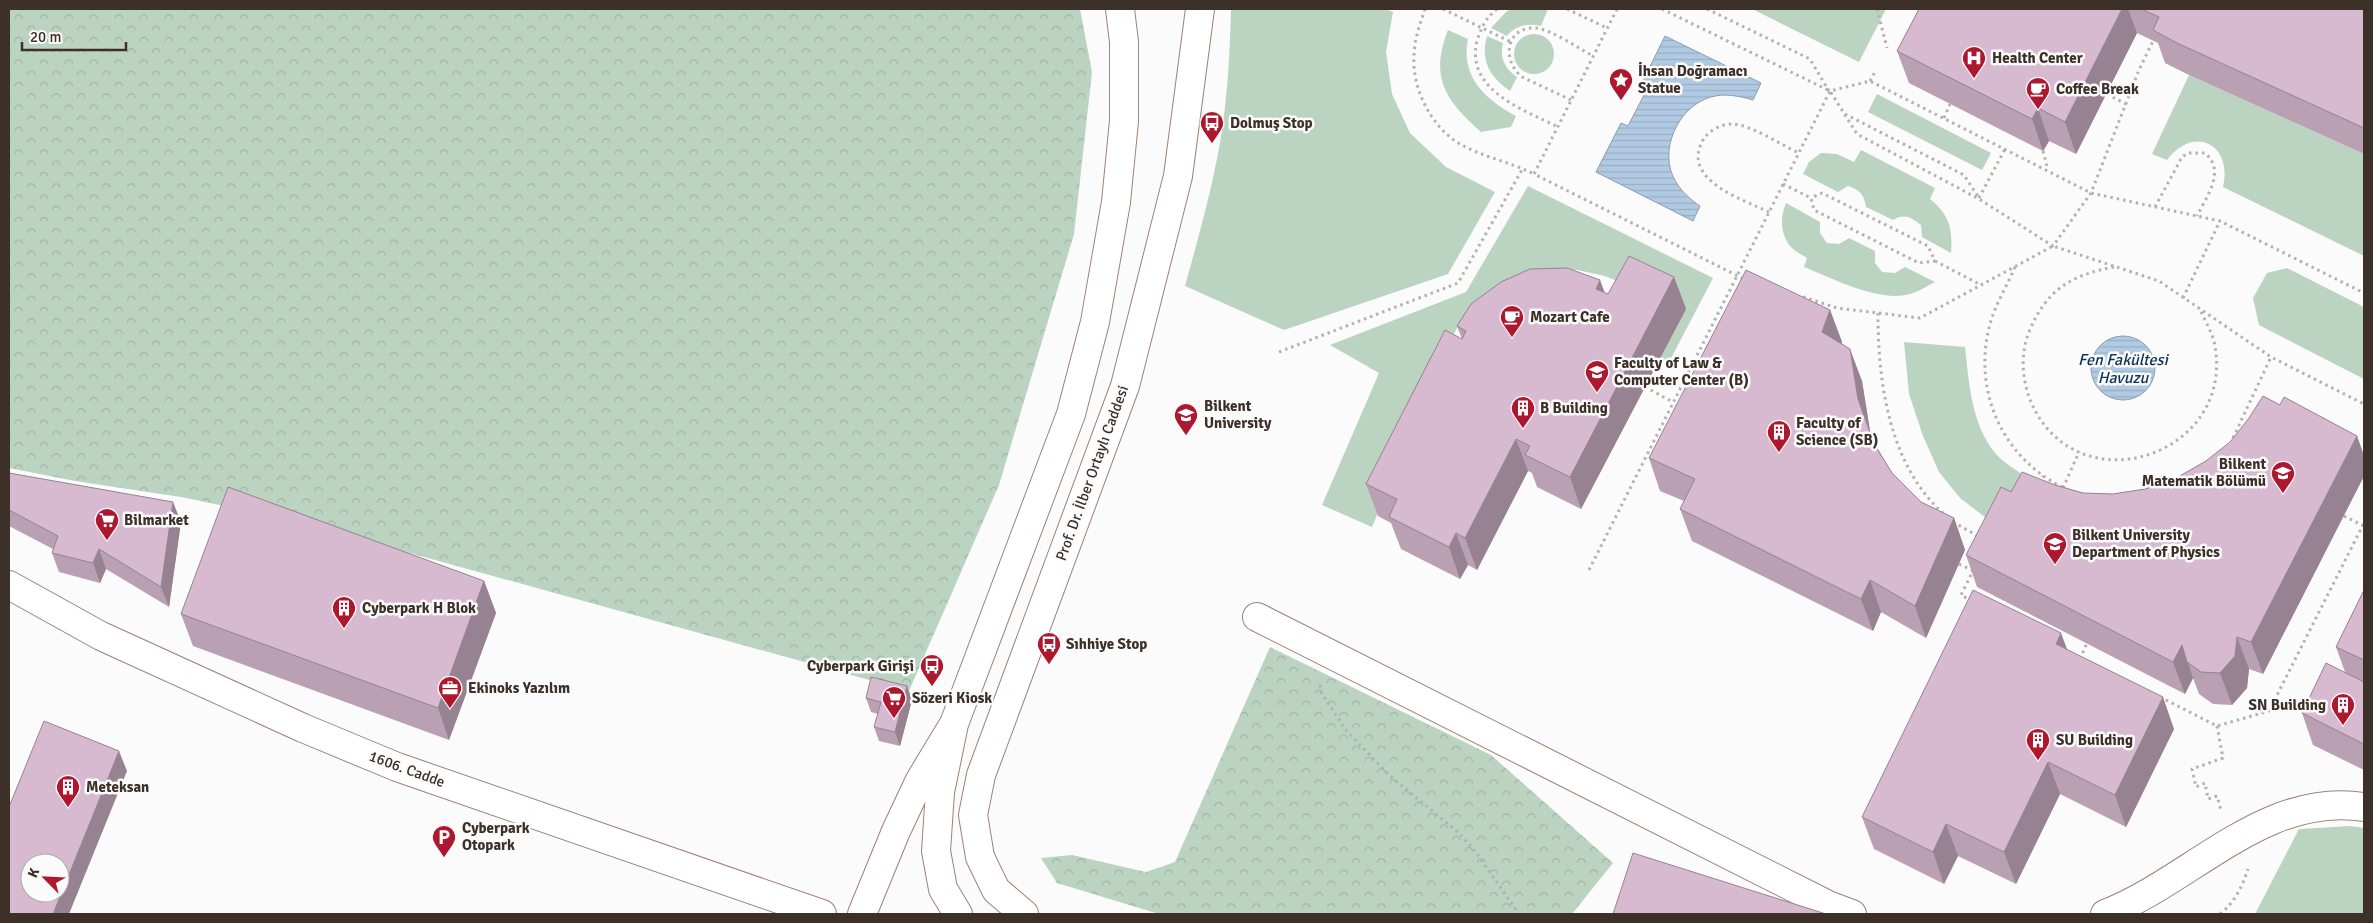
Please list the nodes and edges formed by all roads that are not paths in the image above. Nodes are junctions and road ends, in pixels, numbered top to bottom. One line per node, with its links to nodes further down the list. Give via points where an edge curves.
1 (1120, 9): 5 (street, via 1124,42 1124,121 1116,202 1095,322 1071,414)
2 (1200, 9): 10 (street, Prof. Dr. İlber Ortaylı Caddesi, via 1178,176 1125,386 980,775 973,815 980,857 996,890)
3 (9, 585): 7 (street, 1606. Cadde, via 101,636 397,767)
4 (1257, 617): 11 (street, via 1828,905)
5 (954, 724): 8 (street, via 920,780); 9 (street, via 940,792 936,851 943,888)
6 (2364, 807): 12 (street, via 2300,809 2253,828 2127,906)
7 (822, 914)
8 (862, 914)
9 (958, 914)
10 (1024, 914)
11 (1852, 914)
12 (2105, 914)

